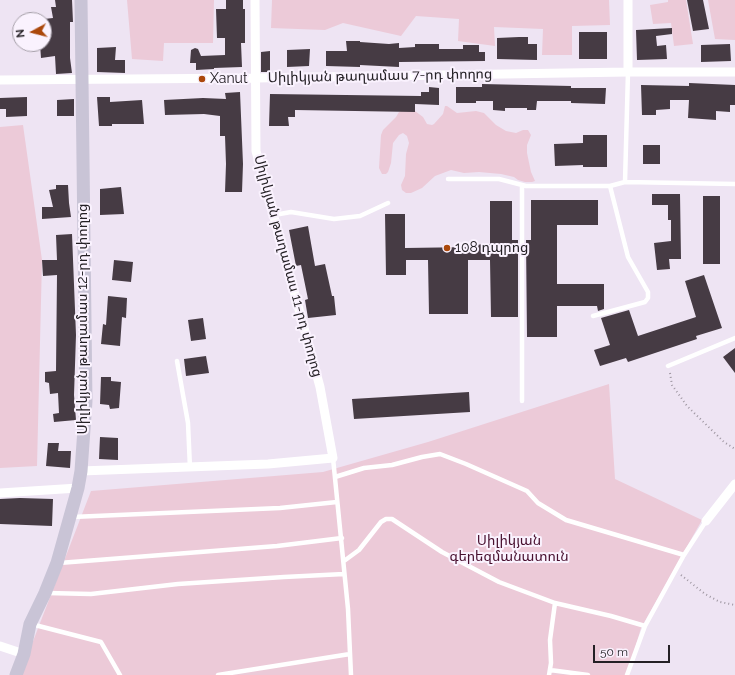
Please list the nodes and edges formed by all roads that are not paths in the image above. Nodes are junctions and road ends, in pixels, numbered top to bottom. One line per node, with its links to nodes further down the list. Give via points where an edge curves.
1 (81, 0): 8 (main road, Սիլիկյան թաղամաս 12-րդ փողոց)
2 (255, 0): 6 (street, Սիլիկյան թաղամաս 11-րդ փողոց)
3 (628, 0): 4 (street)
4 (628, 72): 5 (street, Սիլիկյան թաղամաս 7-րդ փողոց); 6 (street, Սիլիկյան թաղամաս 7-րդ փողոց); 10 (lane)
5 (735, 72)
6 (256, 78): 8 (street, Սիլիկյան թաղամաս 7-րդ փողոց); 15 (street, Սիլիկյան թաղամաս 11-րդ փողոց, via 256,151)
7 (0, 80): 8 (street, Սիլիկյան թաղամաս 7-րդ փողոց)
8 (82, 80): 23 (main road, Սիլիկյան թաղամաս 12-րդ փողոց, via 86,401)
9 (448, 179): 12 (lane, via 500,179)
10 (625, 182): 11 (lane); 13 (lane)
11 (735, 184)
12 (522, 185): 13 (lane); 20 (lane)
13 (610, 186): 16 (lane, via 628,257 648,292 648,298 645,302)
14 (388, 203): 15 (lane, via 360,216 334,219 291,212)
15 (274, 215): 21 (street, Սիլիկյան թաղամաս 11-րդ փողոց, via 320,387)
16 (594, 316)
17 (735, 338): 19 (lane)
18 (177, 362): 22 (lane, via 188,423)
19 (668, 366)
20 (522, 401)
21 (333, 458): 22 (street); 24 (lane)
22 (190, 468): 23 (street)
23 (81, 471): 26 (main road, Սիլիկյան թաղամաս 12-րդ փողոց)
24 (335, 477): 28 (lane); 32 (lane, via 364,468 392,465 440,454 527,491 538,503 566,520)
25 (735, 484): 30 (street)
26 (78, 488): 27 (street); 29 (main road, Սիլիկյան թաղամաս 12-րդ փողոց)
27 (0, 493)
28 (337, 502): 29 (lane, via 280,508); 31 (lane)
29 (70, 517): 34 (main road, Սիլիկյան թաղամաս 12-րդ փողոց)
30 (706, 521): 32 (lane)
31 (342, 538): 33 (lane); 34 (lane)
32 (684, 555): 39 (lane)
33 (344, 561): 35 (lane); 37 (lane, via 359,550 381,522 392,519 442,552 498,582)
34 (57, 563): 36 (main road, Սիլիկյան թաղամաս 12-րդ փողոց)
35 (344, 574): 36 (lane, via 185,584 91,594); 42 (lane)
36 (45, 593): 38 (main road, Սիլիկյան թաղամաս 12-րդ փողոց)
37 (555, 603): 39 (lane); 43 (lane, via 550,640)
38 (30, 624): 41 (main road, Սիլիկյան թաղամաս 12-րդ փողոց); 45 (lane, via 101,642)
39 (645, 626): 49 (lane)
40 (0, 646): 41 (street)
41 (24, 654): 44 (main road, Սիլիկյան թաղամաս 12-րդ փողոց)
42 (350, 654): 46 (lane); 47 (lane)
43 (550, 672): 48 (lane)
44 (16, 675)
45 (120, 675)
46 (218, 675)
47 (351, 675)
48 (588, 675)
49 (627, 675)

